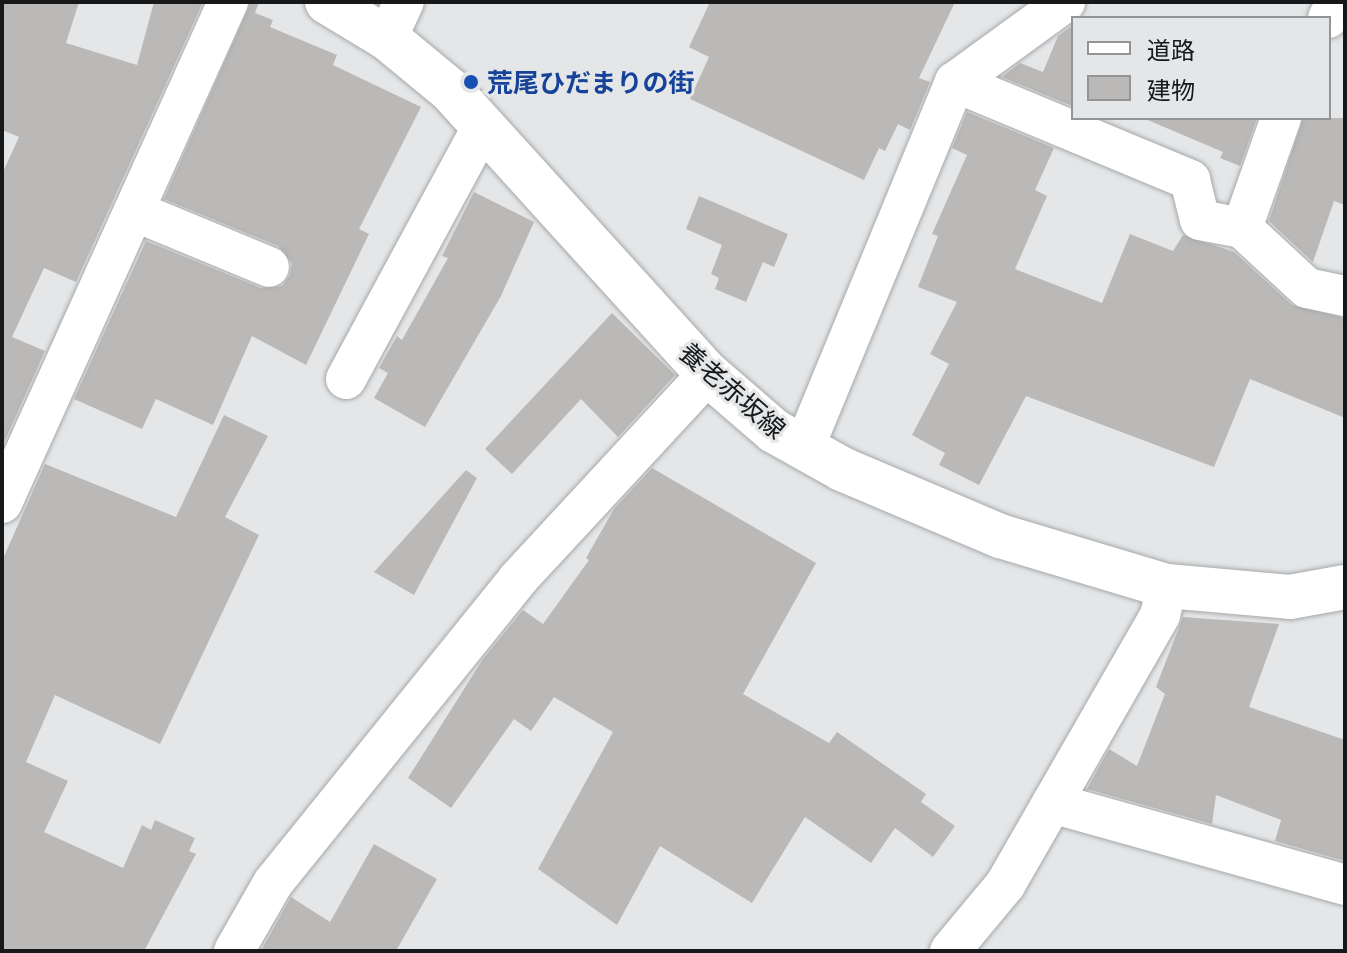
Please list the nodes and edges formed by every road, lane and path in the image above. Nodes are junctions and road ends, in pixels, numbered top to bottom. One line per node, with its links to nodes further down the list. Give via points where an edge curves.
1 (228, 2): 8 (street)
2 (327, 2): 4 (main road, 養老赤坂線)
3 (1065, 2): 5 (street)
4 (395, 20): 7 (main road, 養老赤坂線)
5 (955, 82): 9 (street, via 1190,180 1200,220); 15 (street)
6 (1280, 120): 9 (street)
7 (483, 126): 12 (main road, 養老赤坂線); 13 (street)
8 (134, 211): 10 (street); 14 (street)
9 (1242, 228): 11 (street, via 1307,288)
10 (269, 267)
11 (1345, 296)
12 (708, 374): 15 (main road, 養老赤坂線, via 774,431); 21 (street, via 518,579 273,883)
13 (346, 379)
14 (16, 438): 16 (street)
15 (804, 448): 17 (main road, 養老赤坂線, via 1000,536)
16 (2, 503)
17 (1167, 586): 18 (main road, 養老赤坂線, via 1290,597); 19 (street, via 1160,615)
18 (1345, 587)
19 (1052, 803): 20 (street); 22 (street, via 1005,885)
20 (1345, 885)
21 (234, 951)
22 (950, 951)

